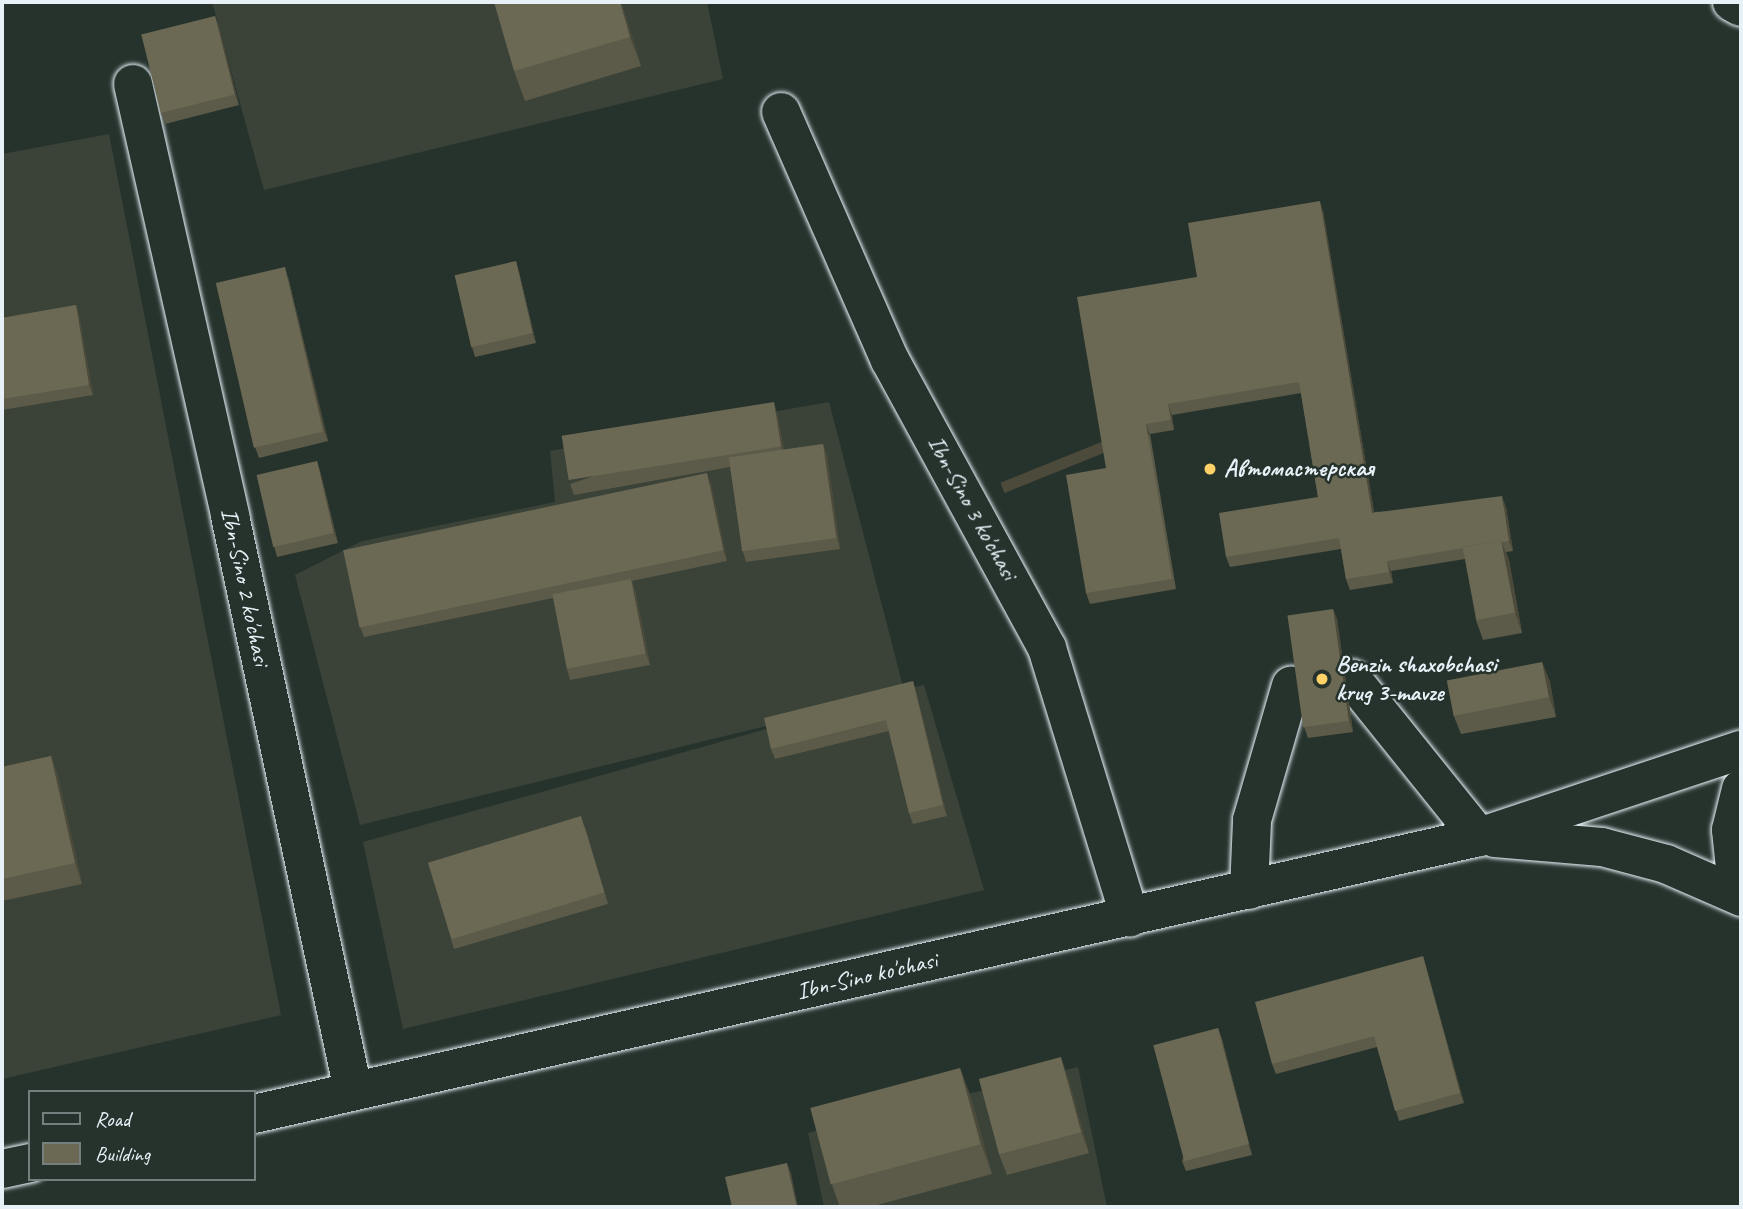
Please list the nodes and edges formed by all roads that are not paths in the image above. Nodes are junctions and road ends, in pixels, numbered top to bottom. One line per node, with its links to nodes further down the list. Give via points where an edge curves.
1 (1732, 2): 2 (street)
2 (1741, 7)
3 (133, 84): 14 (street, Ibn-Sino 2 ko'chasi)
4 (781, 112): 13 (street, Ibn-Sino 3 ko'chasi, via 890,360 1047,648)
5 (1352, 679): 9 (street)
6 (1291, 686): 11 (street, via 1252,820)
7 (1741, 750): 9 (street)
8 (1741, 789): 10 (street, via 1731,830)
9 (1479, 837): 11 (street, Ibn-Sino ko'chasi); 12 (street, via 1602,847 1666,864)
10 (1741, 880)
11 (1250, 890): 13 (street, Ibn-Sino ko'chasi)
12 (1741, 897)
13 (1130, 917): 14 (street, Ibn-Sino ko'chasi)
14 (353, 1090): 15 (street, Ibn-Sino ko'chasi)
15 (256, 1114)
16 (28, 1164): 17 (street)
17 (2, 1170)

